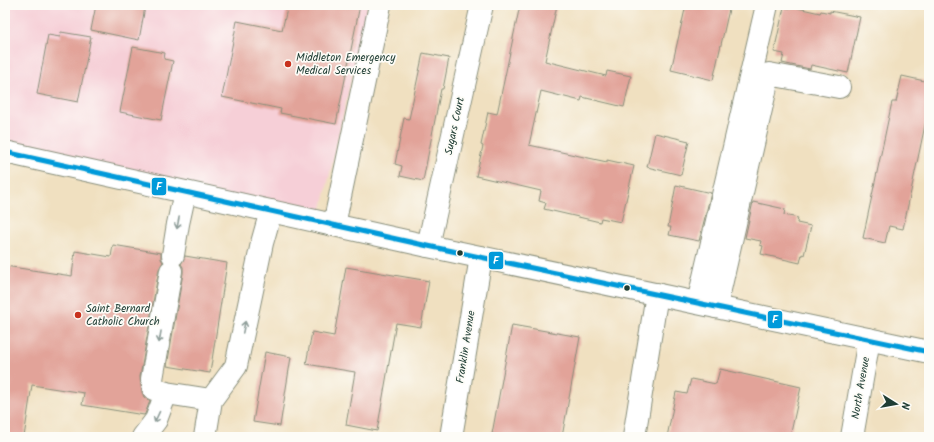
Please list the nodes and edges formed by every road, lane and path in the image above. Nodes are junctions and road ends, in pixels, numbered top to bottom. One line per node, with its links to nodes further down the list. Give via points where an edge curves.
1 (380, 5): 8 (street)
2 (482, 5): 9 (street, Sugars Court)
3 (767, 5): 12 (street)
4 (839, 87): 12 (street, via 769,74)
5 (5, 152): 6 (street)
6 (185, 192): 7 (street); 15 (street, one-way to 15, via 152,379 154,389)
7 (271, 211): 8 (street); 16 (street, one-way to 7, via 236,366)
8 (334, 225): 9 (street)
9 (428, 246): 10 (street)
10 (481, 257): 11 (street); 19 (street, Franklin Avenue)
11 (657, 294): 12 (street); 20 (street)
12 (707, 305): 13 (street)
13 (869, 339): 14 (street); 21 (street, North Avenue)
14 (929, 352)
15 (166, 394): 16 (street); 17 (street, one-way to 17, via 156,420)
16 (212, 400): 18 (street)
17 (143, 437)
18 (205, 437)
19 (451, 437)
20 (634, 437)
21 (852, 437)

